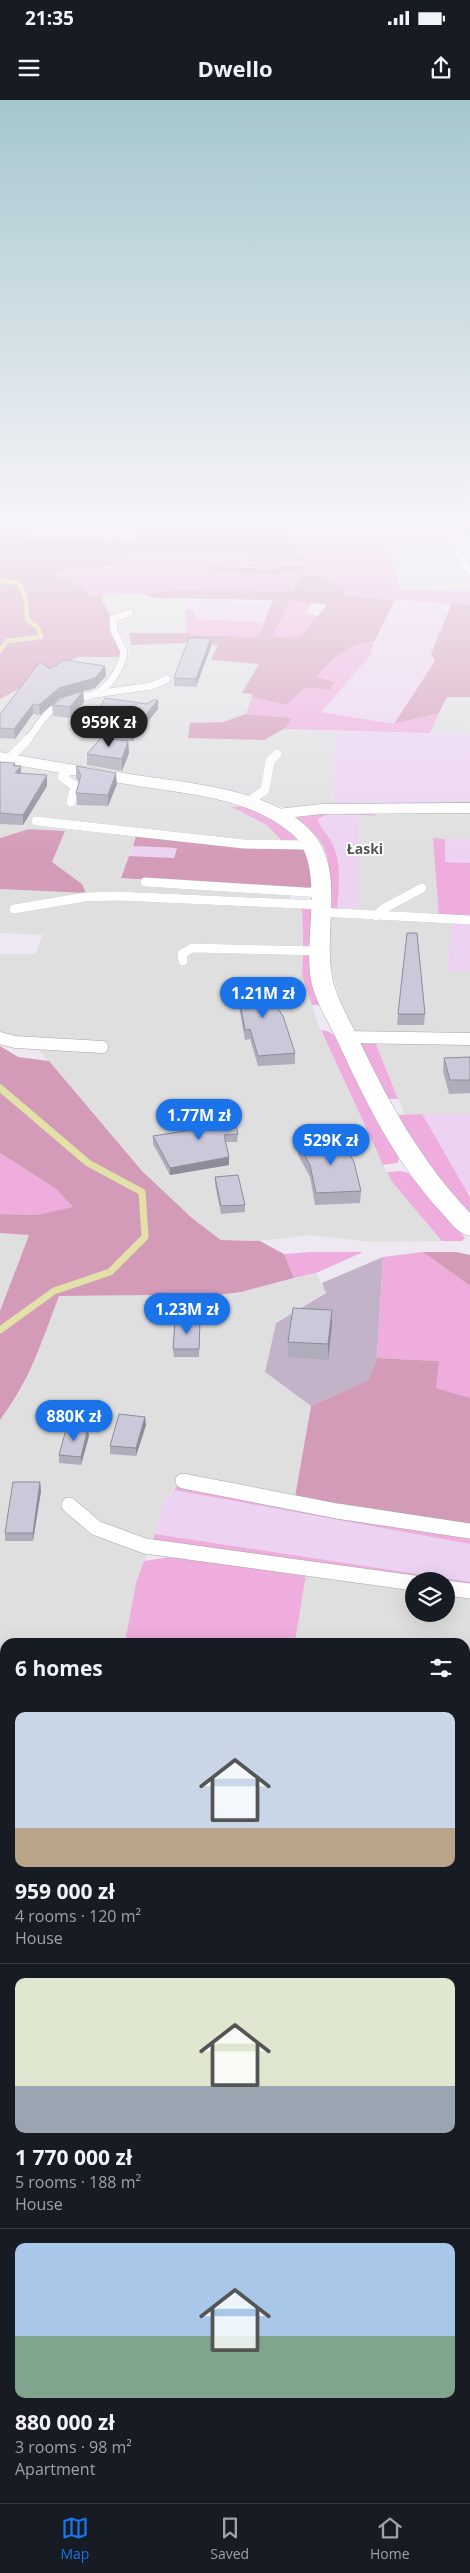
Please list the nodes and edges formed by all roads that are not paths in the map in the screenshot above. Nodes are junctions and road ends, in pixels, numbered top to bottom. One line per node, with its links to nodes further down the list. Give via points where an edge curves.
1 (114, 633): 3 (lane, via 124,654 116,673)
2 (167, 679): 3 (lane, via 152,686)
3 (95, 694): 4 (lane)
4 (79, 698): 5 (lane); 7 (lane, via 56,706 18,752)
5 (109, 702)
6 (277, 754): 10 (lane, via 270,761 265,790)
7 (4, 758): 8 (street)
8 (69, 770): 9 (lane, via 62,777 75,786); 10 (street)
9 (71, 802)
10 (248, 802): 12 (street)
11 (470, 808): 12 (street, via 322,809)
12 (277, 814): 14 (street)
13 (36, 821): 14 (lane, via 249,844)
14 (313, 845): 17 (street, via 322,876)
15 (145, 882): 17 (lane)
16 (422, 888): 19 (lane)
17 (320, 904): 18 (lane, via 118,896 85,897); 19 (lane); 21 (street)
18 (14, 909)
19 (376, 916): 20 (lane)
20 (470, 920)
21 (318, 951): 22 (lane, via 192,948 182,954); 23 (street, via 322,982)
22 (183, 961)
23 (346, 1037): 25 (lane); 27 (street, via 372,1093 416,1166)
24 (0, 1038): 26 (lane, via 15,1042)
25 (470, 1039)
26 (102, 1047)
27 (470, 1228)
28 (183, 1481): 30 (lane, via 337,1511)
29 (69, 1505): 31 (lane, via 96,1528 145,1546)
30 (470, 1531)
31 (405, 1582)
32 (455, 1589): 33 (lane)
33 (470, 1591)

